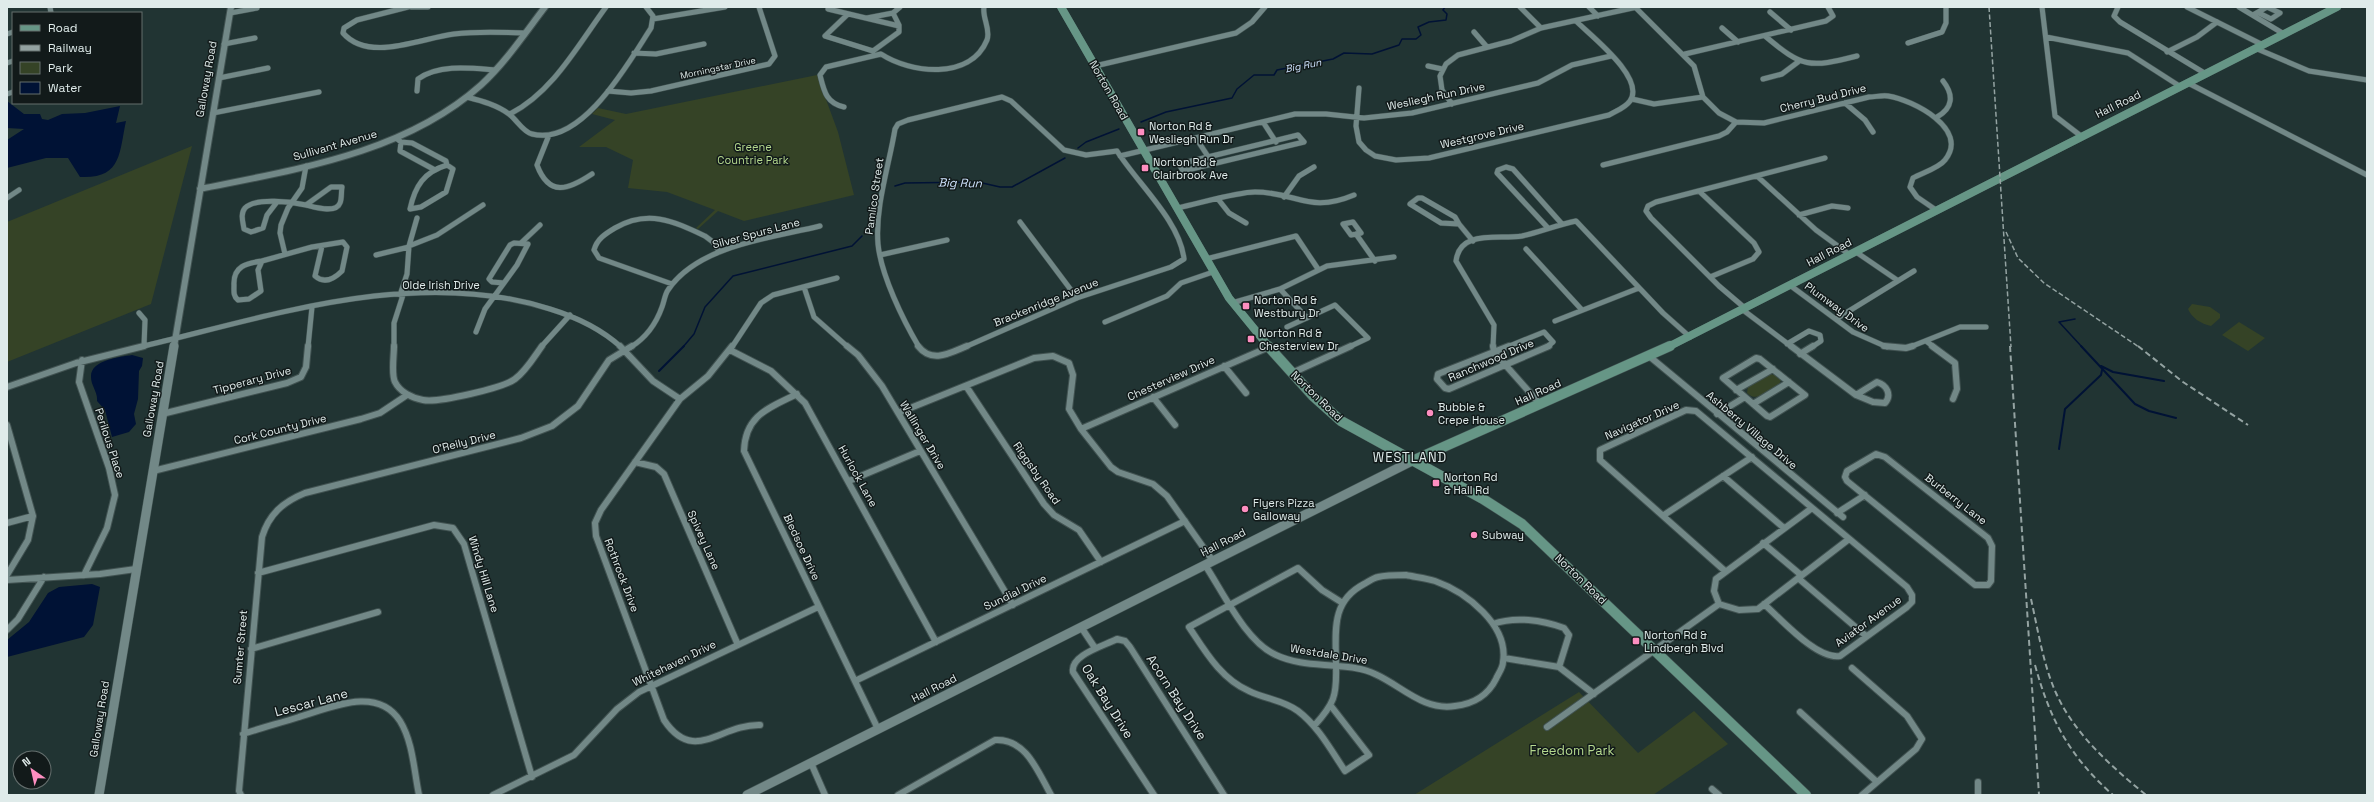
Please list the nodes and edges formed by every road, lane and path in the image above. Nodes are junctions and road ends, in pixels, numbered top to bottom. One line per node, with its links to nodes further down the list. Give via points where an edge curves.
1 (408, 7): 42 (street, via 395,13 350,23 342,29 344,37 353,44 368,47 454,34)
2 (411, 7): 3 (street)
3 (428, 7)
4 (545, 7): 42 (street, Sullivant Avenue)
5 (606, 7): 82 (street, via 545,90 526,106)
6 (646, 7): 34 (street, via 652,13)
7 (725, 7): 34 (street)
8 (759, 7): 73 (street, Morningstar Drive, via 774,56 774,60 769,64 651,90 631,93)
9 (846, 7): 30 (street)
10 (900, 7): 28 (street)
11 (984, 7): 80 (street, via 983,12 988,25 986,42 978,52 959,64 934,70 914,69 895,65 881,54 826,67 820,76 828,101 834,106)
12 (1061, 7): 60 (main road, Norton Road)
13 (1265, 7): 60 (street, via 1252,22 1236,32)
14 (1520, 7): 38 (street)
15 (1589, 7): 32 (street)
16 (1636, 7): 32 (street); 56 (street)
17 (1828, 7): 40 (street, via 1832,13 1831,19)
18 (1946, 7): 48 (street, via 1946,23 1942,32)
19 (2042, 7): 45 (street)
20 (2118, 7): 54 (street, via 2114,14 2115,18)
21 (2187, 7): 36 (street)
22 (2239, 7): 31 (street)
23 (2337, 7): 43 (main road, Hall Road)
24 (256, 8): 26 (street)
25 (828, 9): 30 (street)
26 (230, 10): 49 (street, Galloway Road)
27 (1770, 12): 40 (street)
28 (893, 13): 33 (street); 37 (street)
29 (2259, 13): 31 (street)
30 (848, 14): 33 (street); 37 (street, via 826,33 826,38 876,51 899,32)
31 (2253, 15): 43 (street)
32 (1598, 16): 35 (street)
33 (864, 19): 37 (street)
34 (653, 20): 55 (street, via 651,28)
35 (1576, 21): 38 (street); 57 (street)
36 (2217, 22): 51 (street); 54 (street, via 2197,37)
37 (899, 26)
38 (1540, 28): 52 (street, via 1511,41)
39 (1722, 28): 47 (street)
40 (1791, 30): 44 (street)
41 (1474, 32): 52 (street)
42 (524, 33): 64 (street, Sullivant Avenue)
43 (2284, 34): 51 (main road, Hall Road)
44 (1765, 36): 47 (street); 59 (street)
45 (2046, 37): 70 (street, via 2128,53); 89 (street, via 2055,116)
46 (255, 38): 49 (street)
47 (1738, 42): 56 (street)
48 (1908, 43)
49 (224, 44): 66 (street, Galloway Road)
50 (704, 44): 55 (street, via 656,54)
51 (2263, 45): 53 (main road, Hall Road)
52 (1487, 47): 63 (street, via 1451,58)
53 (2255, 48): 65 (main road, Hall Road); 68 (street, via 2314,74)
54 (2167, 52): 65 (street)
55 (634, 53): 73 (street)
56 (1684, 54): 76 (street, via 1694,66)
57 (1611, 56): 77 (street, via 1631,78 1634,85); 79 (street, Wesliegh Run Drive, via 1572,65 1538,83)
58 (1857, 56): 59 (street, via 1821,65)
59 (1798, 62): 67 (street, via 1782,74)
60 (1095, 66): 94 (main road, Norton Road)
61 (1428, 66): 63 (street)
62 (268, 68): 66 (street)
63 (1442, 69): 79 (street, via 1440,83)
64 (495, 70): 72 (street, via 429,72 418,79); 75 (street, Sullivant Avenue)
65 (2206, 74): 70 (main road, Hall Road)
66 (219, 78): 81 (street, Galloway Road)
67 (1763, 79)
68 (2367, 80)
69 (1944, 81): 84 (street, via 1950,91 1950,106 1949,110)
70 (2184, 85): 89 (main road, Hall Road); 105 (street)
71 (1359, 88): 83 (street, Westgrove Drive)
72 (417, 91)
73 (608, 91): 88 (street, via 574,124 561,132)
74 (319, 92): 81 (street)
75 (468, 97): 82 (street); 91 (street, Sullivant Avenue)
76 (1703, 97): 77 (street, via 1654,104); 86 (street, Cherry Bud Drive, via 1722,115)
77 (1632, 99): 83 (street, Westgrove Drive, via 1623,108 1609,115 1406,162 1381,157 1362,145 1356,132)
78 (1845, 103): 84 (street, Cherry Bud Drive, via 1887,96); 86 (street, Cherry Bud Drive, via 1764,123); 87 (street, via 1865,120)
79 (1452, 104): 83 (street, Wesliegh Run Drive, via 1396,116)
80 (844, 107)
81 (213, 113): 107 (street, Galloway Road)
82 (510, 114): 88 (street, via 528,132)
83 (1356, 117): 85 (street, Wesliegh Run Drive, via 1302,113)
84 (1937, 117): 120 (street, Cherry Bud Drive, via 1950,131 1952,147 1949,157 1913,178 1910,187 1917,197)
85 (1263, 122): 90 (street, Wesliegh Run Drive); 92 (street)
86 (1736, 122): 100 (street, via 1719,136)
87 (1873, 132)
88 (549, 135): 104 (street, via 537,165 547,184 559,188 570,187)
89 (2081, 136): 120 (main road, Hall Road)
90 (1196, 138): 94 (street, Wesliegh Run Drive); 96 (street)
91 (398, 140): 99 (street, via 418,146 446,161); 101 (street, Sullivant Avenue); 103 (street, via 400,151)
92 (1275, 141): 93 (street); 93 (street, via 1298,135 1304,142); 96 (street)
93 (1280, 148): 98 (street)
94 (1143, 150): 95 (street, Wesliegh Run Drive); 118 (main road, Norton Road)
95 (1120, 156): 141 (street, Pamlico Street, via 1117,151 1086,155 1064,150 1011,101 1002,97 898,124 878,227); 160 (street, Brackenridge Avenue, via 1162,211 1184,251 1184,259 1171,267)
96 (1208, 157): 98 (street); 98 (street, via 1179,166 1183,171)
97 (1825, 158): 106 (street)
98 (1212, 164)
99 (447, 165): 103 (street); 103 (street, via 453,169 446,192 410,209 417,184)
100 (1603, 165)
101 (306, 166): 107 (street, Sullivant Avenue); 115 (street, via 302,188)
102 (1314, 167): 111 (street, via 1299,176)
103 (435, 170)
104 (592, 174)
105 (2367, 175)
106 (1757, 176): 109 (street); 121 (street)
107 (200, 189): 175 (street, Galloway Road)
108 (19, 190): 112 (street)
109 (1699, 191): 149 (street, via 1754,243 1759,252 1753,259); 149 (street, via 1650,204 1647,209 1651,218)
110 (1354, 195): 111 (street, via 1339,202 1321,205)
111 (1284, 197): 113 (street, via 1254,192)
112 (7, 198)
113 (1218, 199): 118 (street); 124 (street, via 1229,213)
114 (277, 202): 114 (street, via 257,202 246,206 241,220 244,229 251,232 260,230); 115 (street)
115 (291, 204): 116 (street); 138 (street, via 280,233)
116 (306, 205): 116 (street, via 336,208 340,204 342,187 331,187)
117 (483, 205): 135 (street, via 437,235)
118 (1177, 208): 143 (main road, Norton Road)
119 (1848, 208): 121 (street, via 1837,205)
120 (1936, 210): 139 (main road, Hall Road)
121 (1799, 215): 139 (street)
122 (417, 218): 135 (street)
123 (1020, 222): 160 (street)
124 (1246, 223)
125 (1458, 224): 125 (street, via 1453,215 1422,198 1410,204 1441,223); 132 (street)
126 (1562, 224): 129 (street); 129 (street, via 1513,169 1506,167 1498,170); 156 (street, via 1576,221)
127 (540, 225): 133 (street)
128 (820, 226): 137 (street, Silver Spurs Lane)
129 (1548, 228): 132 (street, via 1520,236 1490,237)
130 (1356, 234): 145 (street)
131 (947, 240): 141 (street)
132 (1473, 241): 183 (street, via 1460,249 1456,258 1494,326)
133 (522, 243): 152 (street, via 528,246); 152 (street, via 510,245 489,279 492,282)
134 (322, 246): 134 (street, via 343,242 347,247 342,271 325,281 318,280 315,276); 138 (street)
135 (409, 247): 140 (street); 158 (street, via 407,274)
136 (1526, 249): 164 (street)
137 (719, 251): 153 (street, Silver Spurs Lane, via 701,260); 153 (street, via 712,240 655,218 642,218 629,223 605,234 597,241 594,250 599,258)
138 (285, 254): 144 (street)
139 (1853, 254): 151 (street); 154 (main road, Hall Road)
140 (376, 255)
141 (880, 255): 179 (street, Pamlico Street, via 896,299)
142 (1394, 257): 145 (street)
143 (1206, 259): 146 (street, via 1296,236); 148 (main road, Norton Road)
144 (262, 261): 144 (street, via 258,270 261,291 249,299 238,300 234,295 234,272 239,267)
145 (1375, 261): 146 (street, via 1338,264)
146 (1318, 270): 157 (street)
147 (1914, 270): 151 (street)
148 (1213, 272): 161 (main road, Norton Road); 170 (street, via 1181,283 1167,296)
149 (1710, 277): 163 (street)
150 (837, 278): 155 (street, Rothrock Drive)
151 (1897, 280): 168 (street)
152 (504, 283): 159 (street)
153 (672, 284): 181 (street, Silver Spurs Lane, via 650,332)
154 (1791, 286): 163 (main road, Hall Road); 168 (street, Plumway Drive)
155 (804, 287): 182 (street, Rothrock Drive, via 773,295 761,303); 205 (street, Wallinger Drive, via 814,317 858,355 882,386)
156 (1639, 288): 164 (street); 174 (street)
157 (1280, 289): 161 (street); 167 (street)
158 (401, 295): 159 (street, Olde Irish Drive); 162 (street, Olde Irish Drive); 197 (street, via 394,323 393,374 397,386)
159 (494, 295): 166 (street, Olde Irish Drive, via 526,300); 173 (street)
160 (1076, 298): 179 (street, Brackenridge Avenue, via 943,355 926,354)
161 (1232, 303): 180 (main road, Norton Road)
162 (312, 307): 175 (street, Olde Irish Drive); 206 (street, Tipperary Drive, via 306,367 301,377 287,383)
163 (1745, 309): 174 (main road, Hall Road); 177 (street)
164 (1582, 310): 169 (street)
165 (139, 313): 178 (street, via 145,320)
166 (570, 315): 181 (street, Olde Irish Drive, via 595,327); 197 (street, via 514,380 440,400 422,400)
167 (1307, 318): 171 (street); 190 (street, via 1335,305 1368,338)
168 (1836, 319): 176 (street, Plumway Drive, via 1868,342 1883,347 1908,349)
169 (1556, 321)
170 (1105, 322)
171 (1287, 327)
172 (1986, 327): 176 (street, Plumway Drive, via 1962,325)
173 (476, 332)
174 (1690, 338): 185 (main road, Hall Road)
175 (175, 339): 178 (street, Olde Irish Drive); 206 (street, Galloway Road)
176 (1926, 341): 202 (street, via 1955,363 1957,389)
177 (1786, 344): 184 (street); 184 (street, via 1809,331 1820,335 1821,340)
178 (144, 346): 186 (street, Olde Irish Drive)
179 (919, 346)
180 (1269, 347): 188 (street, Chesterview Drive); 190 (main road, Norton Road)
181 (625, 350): 201 (street, Olde Irish Drive, via 650,379); 219 (street, O'Reily Drive, via 609,360 578,406 552,426 521,438 305,493)
182 (730, 350): 196 (street, Hurlock Lane, via 748,356 776,373); 201 (street, Rothrock Drive, via 708,376)
183 (1494, 352): 187 (street); 187 (street, Ranchwood Drive, via 1544,332 1553,342 1546,348); 187 (street, Ranchwood Drive, via 1438,374 1437,379 1449,389)
184 (1800, 354): 198 (street)
185 (1649, 356): 203 (main road, Hall Road); 207 (street, Ashberry Village Drive)
186 (82, 360): 193 (street, Olde Irish Drive); 234 (street, Perilous Place, via 79,382 109,468 115,495 108,528)
187 (1505, 364): 203 (street)
188 (1224, 366): 195 (street); 199 (street, Chesterview Drive)
189 (1773, 369): 191 (street); 194 (street); 194 (street, via 1756,358 1724,377 1724,380)
190 (1292, 373): 213 (main road, Norton Road, via 1339,420)
191 (1789, 382): 204 (street); 204 (street, via 1805,396 1770,417)
192 (966, 386): 205 (street); 210 (street, Westdale Drive, via 1034,358 1057,355 1066,360 1074,373 1069,409); 228 (street, Riggsby Road, via 1044,504 1054,515 1079,530)
193 (7, 387)
194 (1736, 390): 200 (street)
195 (1246, 393)
196 (797, 394): 217 (street, Hurlock Lane, via 813,415); 243 (street, Bledsoe Drive, via 757,416 748,426 743,438 744,451)
197 (407, 395): 215 (street, Cork County Drive, via 380,413 361,419)
198 (1856, 395): 198 (street, via 1878,404 1887,402 1887,390 1879,382)
199 (1153, 397): 209 (street); 210 (street, Chesterview Drive)
200 (1745, 397): 204 (street); 207 (street)
201 (680, 398): 214 (street, Rothrock Drive)
202 (1953, 399)
203 (1540, 404): 213 (main road, Hall Road)
204 (1753, 404)
205 (898, 413): 211 (street, Wallinger Drive)
206 (162, 414): 215 (street, Galloway Road)
207 (1717, 414): 218 (street, Ashberry Village Drive, via 1840,515)
208 (7, 425): 222 (street)
209 (1175, 425)
210 (1081, 429): 223 (street, Westdale Drive, via 1111,467 1118,472 1154,484 1167,496)
211 (920, 450): 217 (street); 242 (street, Wallinger Drive)
212 (1752, 457): 216 (street); 220 (street, Navigator Drive); 221 (street, Navigator Drive, via 1700,414 1691,410 1600,450 1600,460)
213 (1412, 461): 229 (street, Hall Road); 253 (main road, Norton Road, via 1483,499 1522,524)
214 (635, 462): 250 (street, Spivey Lane, via 656,467 664,474); 259 (street, Rothrock Drive, via 601,510 595,523 595,530)
215 (152, 471): 230 (street, Galloway Road)
216 (1723, 476): 221 (street); 225 (street)
217 (849, 481): 249 (street, Hurlock Lane)
218 (1864, 495): 218 (street, Burberry Lane, via 1975,585 1988,585 1991,581 1992,546 1988,538 1885,456 1872,455 1845,474 1848,481)
219 (279, 506): 232 (street, Sumter Street, via 269,516 263,529)
220 (1812, 508): 225 (street); 226 (street, Aviator Avenue)
221 (1664, 515): 231 (street, Navigator Drive)
222 (33, 516): 224 (street); 233 (street, via 34,526 27,545)
223 (1184, 521): 228 (street, Sundial Drive); 229 (street, Westdale Drive)
224 (7, 523)
225 (1784, 528): 227 (street)
226 (1849, 539): 235 (street); 248 (street, Aviator Avenue, via 1912,595 1912,602 1907,607)
227 (1763, 543): 231 (street); 235 (street)
228 (1101, 562): 242 (street, Sundial Drive)
229 (1209, 563): 239 (street, Westdale Drive); 246 (street, Hall Road)
230 (136, 569): 234 (street); 273 (street, Galloway Road)
231 (1725, 570): 240 (street, via 1714,582)
232 (258, 573): 252 (street, Sumter Street); 269 (street, Windy Hill Lane, via 434,525 450,525 456,528 464,544)
233 (7, 575)
234 (84, 575): 236 (street)
235 (1800, 576): 241 (street); 248 (street)
236 (44, 577): 237 (street); 247 (street, via 18,619)
237 (7, 580)
238 (1341, 602): 239 (street, via 1322,590 1298,568); 245 (street, via 1350,591 1366,581 1381,576 1408,575 1431,579 1454,589 1478,606); 255 (street, via 1337,612)
239 (1231, 604): 255 (street, Westdale Drive, via 1252,636 1274,654 1291,661); 264 (street, via 1189,627 1221,672 1246,690 1297,710)
240 (1719, 604): 241 (street, via 1748,610 1758,609); 253 (street)
241 (1764, 604): 248 (street, Aviator Avenue, via 1825,656 1840,656)
242 (1013, 605): 249 (street, Sundial Drive)
243 (818, 607): 250 (street, Whitehaven Drive); 258 (street, Bledsoe Drive)
244 (378, 612): 252 (street)
245 (1493, 624): 254 (street, via 1499,636); 256 (street, via 1499,621 1521,620 1564,628 1569,635)
246 (1081, 627): 251 (street, Oak Bay Drive); 266 (street, Hall Road)
247 (7, 630)
248 (1866, 636)
249 (936, 642): 258 (street, Sundial Drive)
250 (738, 645): 259 (street, Whitehaven Drive)
251 (1095, 648): 281 (street, Oak Bay Drive, via 1076,659 1072,666 1073,672); 282 (street, Acorn Bay Drive, via 1117,638 1125,641)
252 (251, 649): 267 (street, Sumter Street)
253 (1655, 650): 260 (street); 284 (main road, Norton Road)
254 (1504, 658): 255 (street, Westdale Drive, via 1502,671 1489,691 1480,698 1449,707 1423,703 1391,682 1367,671); 256 (street)
255 (1336, 665): 261 (street)
256 (1559, 667): 260 (street, via 1577,678)
257 (1852, 668): 270 (street, via 1907,716 1921,734 1921,743 1916,749)
258 (854, 681): 266 (street, Bledsoe Drive)
259 (651, 685): 263 (street, Rothrock Drive, via 667,725 676,737 702,742 746,725); 269 (street, Whitehaven Drive, via 617,709 574,754)
260 (1594, 694): 265 (street)
261 (1331, 706): 264 (street); 264 (street, via 1370,755 1344,771)
262 (1800, 712): 270 (street)
263 (760, 725)
264 (1314, 726)
265 (1547, 727)
266 (878, 729): 268 (street, Hall Road)
267 (243, 734): 274 (street, Sumter Street, via 239,791); 275 (street, Lescar Lane, via 348,702 378,704 388,708 400,720)
268 (811, 763): 277 (street, Hall Road); 278 (street)
269 (532, 777): 276 (street, Whitehaven Drive)
270 (1877, 782): 285 (street)
271 (1978, 782): 286 (street)
272 (1712, 789): 283 (street)
273 (99, 795)
274 (241, 795)
275 (419, 795)
276 (493, 795)
277 (747, 795)
278 (825, 795)
279 (898, 795): 280 (street, via 994,740 1007,739 1020,746)
280 (1051, 795)
281 (1154, 795)
282 (1224, 795)
283 (1718, 795)
284 (1806, 795)
285 (1862, 795)
286 (1978, 795)

